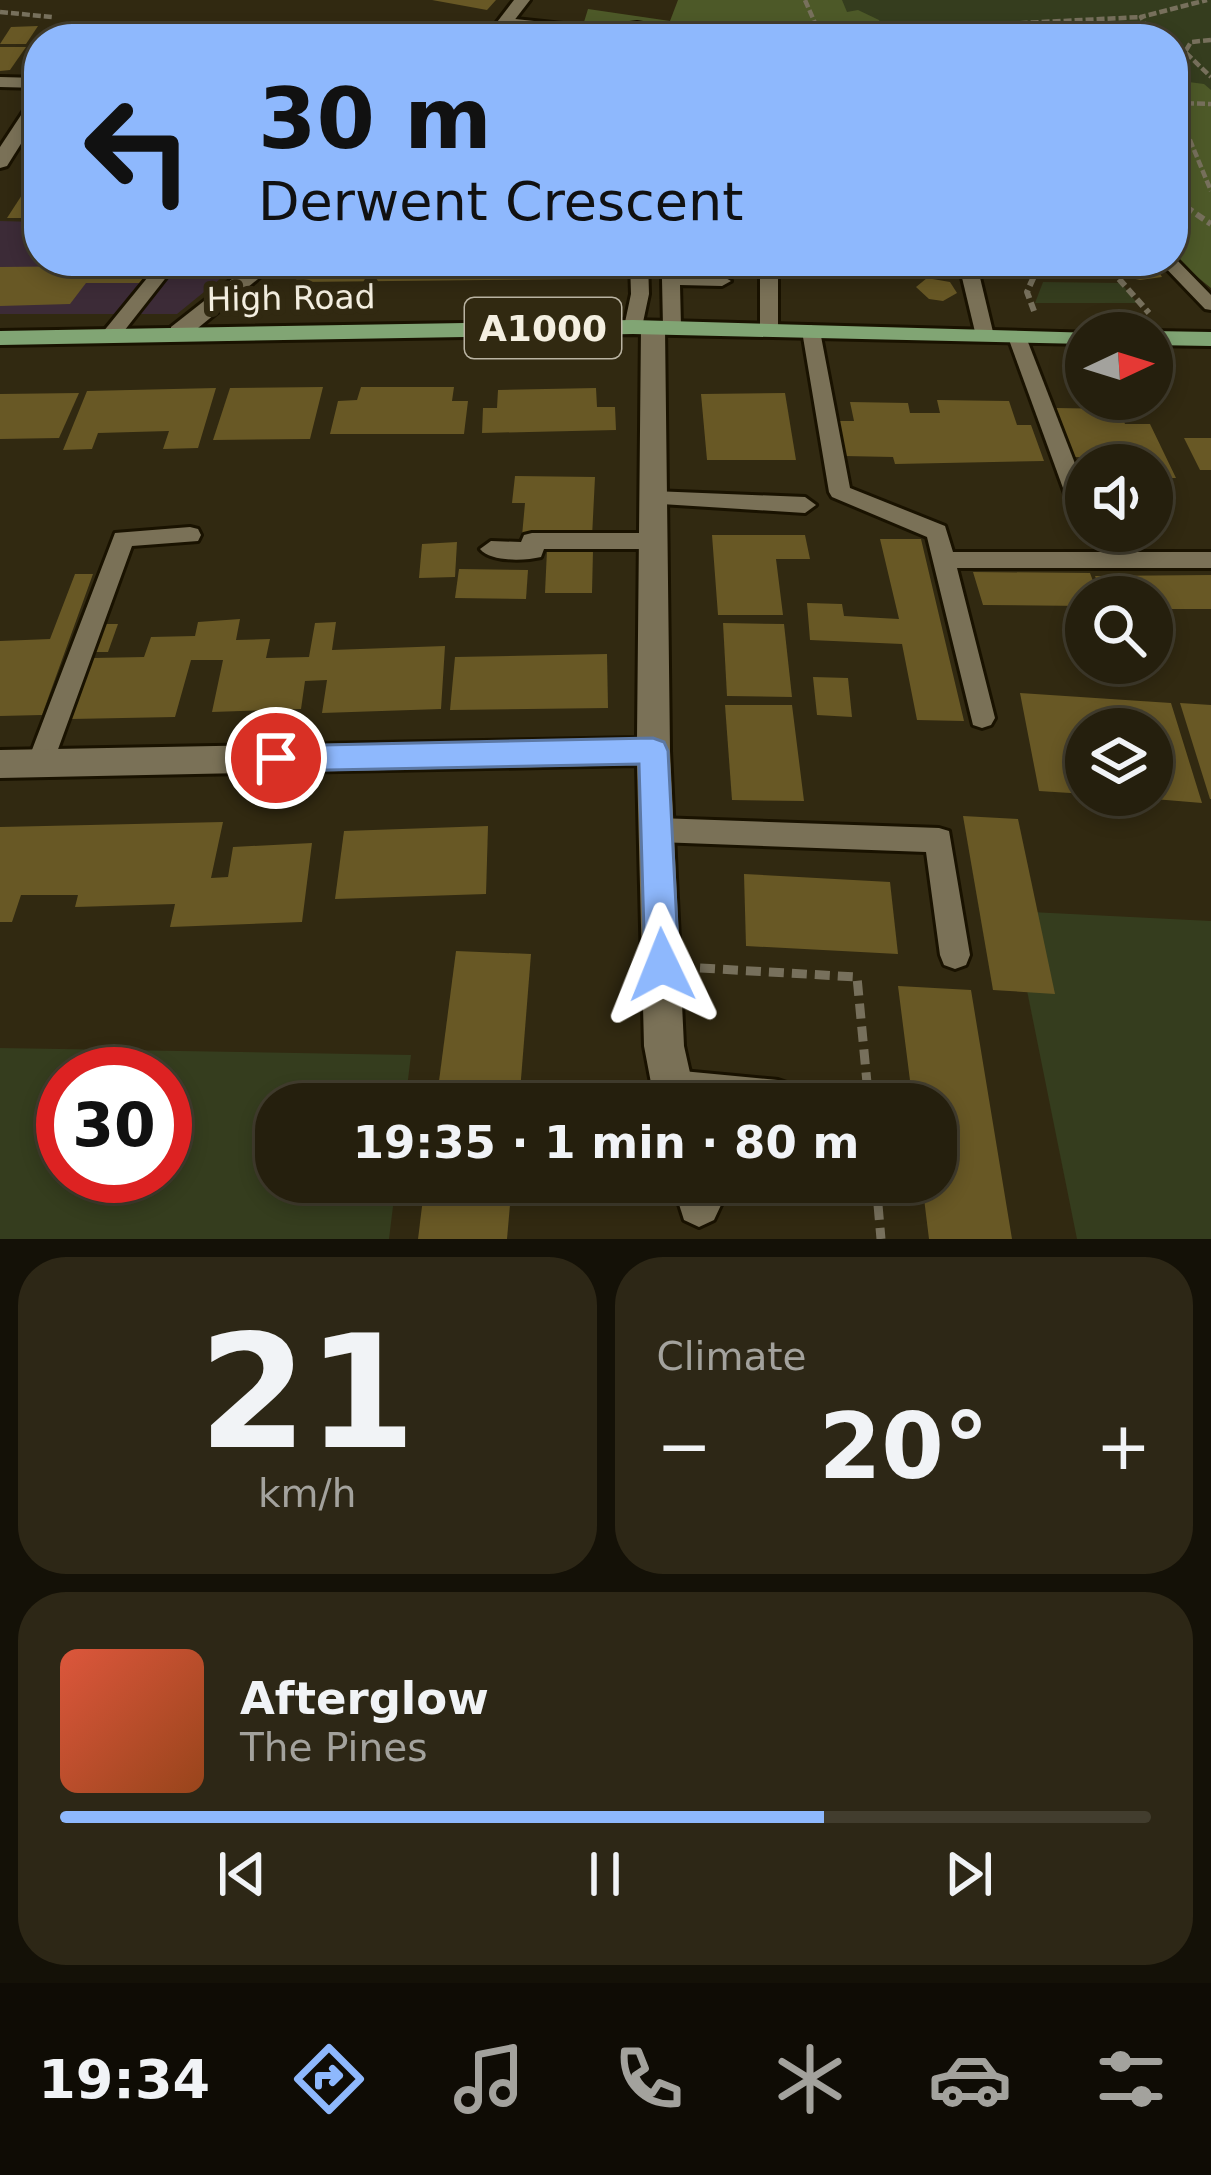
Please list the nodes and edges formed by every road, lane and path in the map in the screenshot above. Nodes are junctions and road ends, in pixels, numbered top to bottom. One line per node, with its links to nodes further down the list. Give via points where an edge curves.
1 (1207, 0): 3 (path)
2 (97, 10): 4 (street)
3 (1141, 17): 5 (path); 6 (path)
4 (82, 24)
5 (1035, 24)
6 (1145, 24)
7 (1188, 55): 8 (path)
8 (1211, 77)
9 (24, 124): 11 (street)
10 (1188, 135): 12 (path)
11 (0, 162)
12 (1211, 191)
13 (158, 276): 27 (lane)
14 (250, 276): 26 (street)
15 (639, 276): 23 (lane)
16 (670, 276): 23 (lane)
17 (699, 276): 21 (lane)
18 (770, 276): 24 (lane)
19 (971, 276): 28 (lane)
20 (1183, 276): 22 (lane)
21 (722, 281)
22 (1211, 304)
23 (653, 327): 24 (main road, High Road / A1000); 26 (main road, High Road / A1000); 35 (street)
24 (769, 330): 25 (main road, High Road / A1000)
25 (812, 331): 28 (main road, High Road / A1000); 41 (lane, via 840,492 937,532)
26 (179, 332): 27 (main road, High Road / A1000)
27 (110, 336): 30 (main road, High Road / A1000)
28 (985, 336): 29 (main road, High Road / A1000)
29 (1017, 337): 31 (main road, High Road / A1000); 34 (lane)
30 (0, 338)
31 (1065, 338)
32 (1173, 338): 33 (main road)
33 (1211, 339)
34 (1065, 465)
35 (653, 498): 36 (lane); 38 (street)
36 (806, 506)
37 (190, 535): 46 (lane, via 123,539)
38 (653, 541): 39 (lane); 45 (street)
39 (491, 549)
40 (1095, 552): 42 (lane)
41 (945, 560): 42 (lane); 44 (lane)
42 (1097, 560): 43 (lane)
43 (1211, 560)
44 (982, 718)
45 (653, 751): 46 (street); 48 (street)
46 (40, 763): 47 (street)
47 (0, 764)
48 (658, 830): 49 (lane, via 939,840); 50 (street)
49 (955, 955)
50 (662, 965): 51 (street); 52 (path, via 857,976)
51 (672, 1083)
52 (866, 1083)
53 (878, 1203): 54 (path)
54 (881, 1239)

